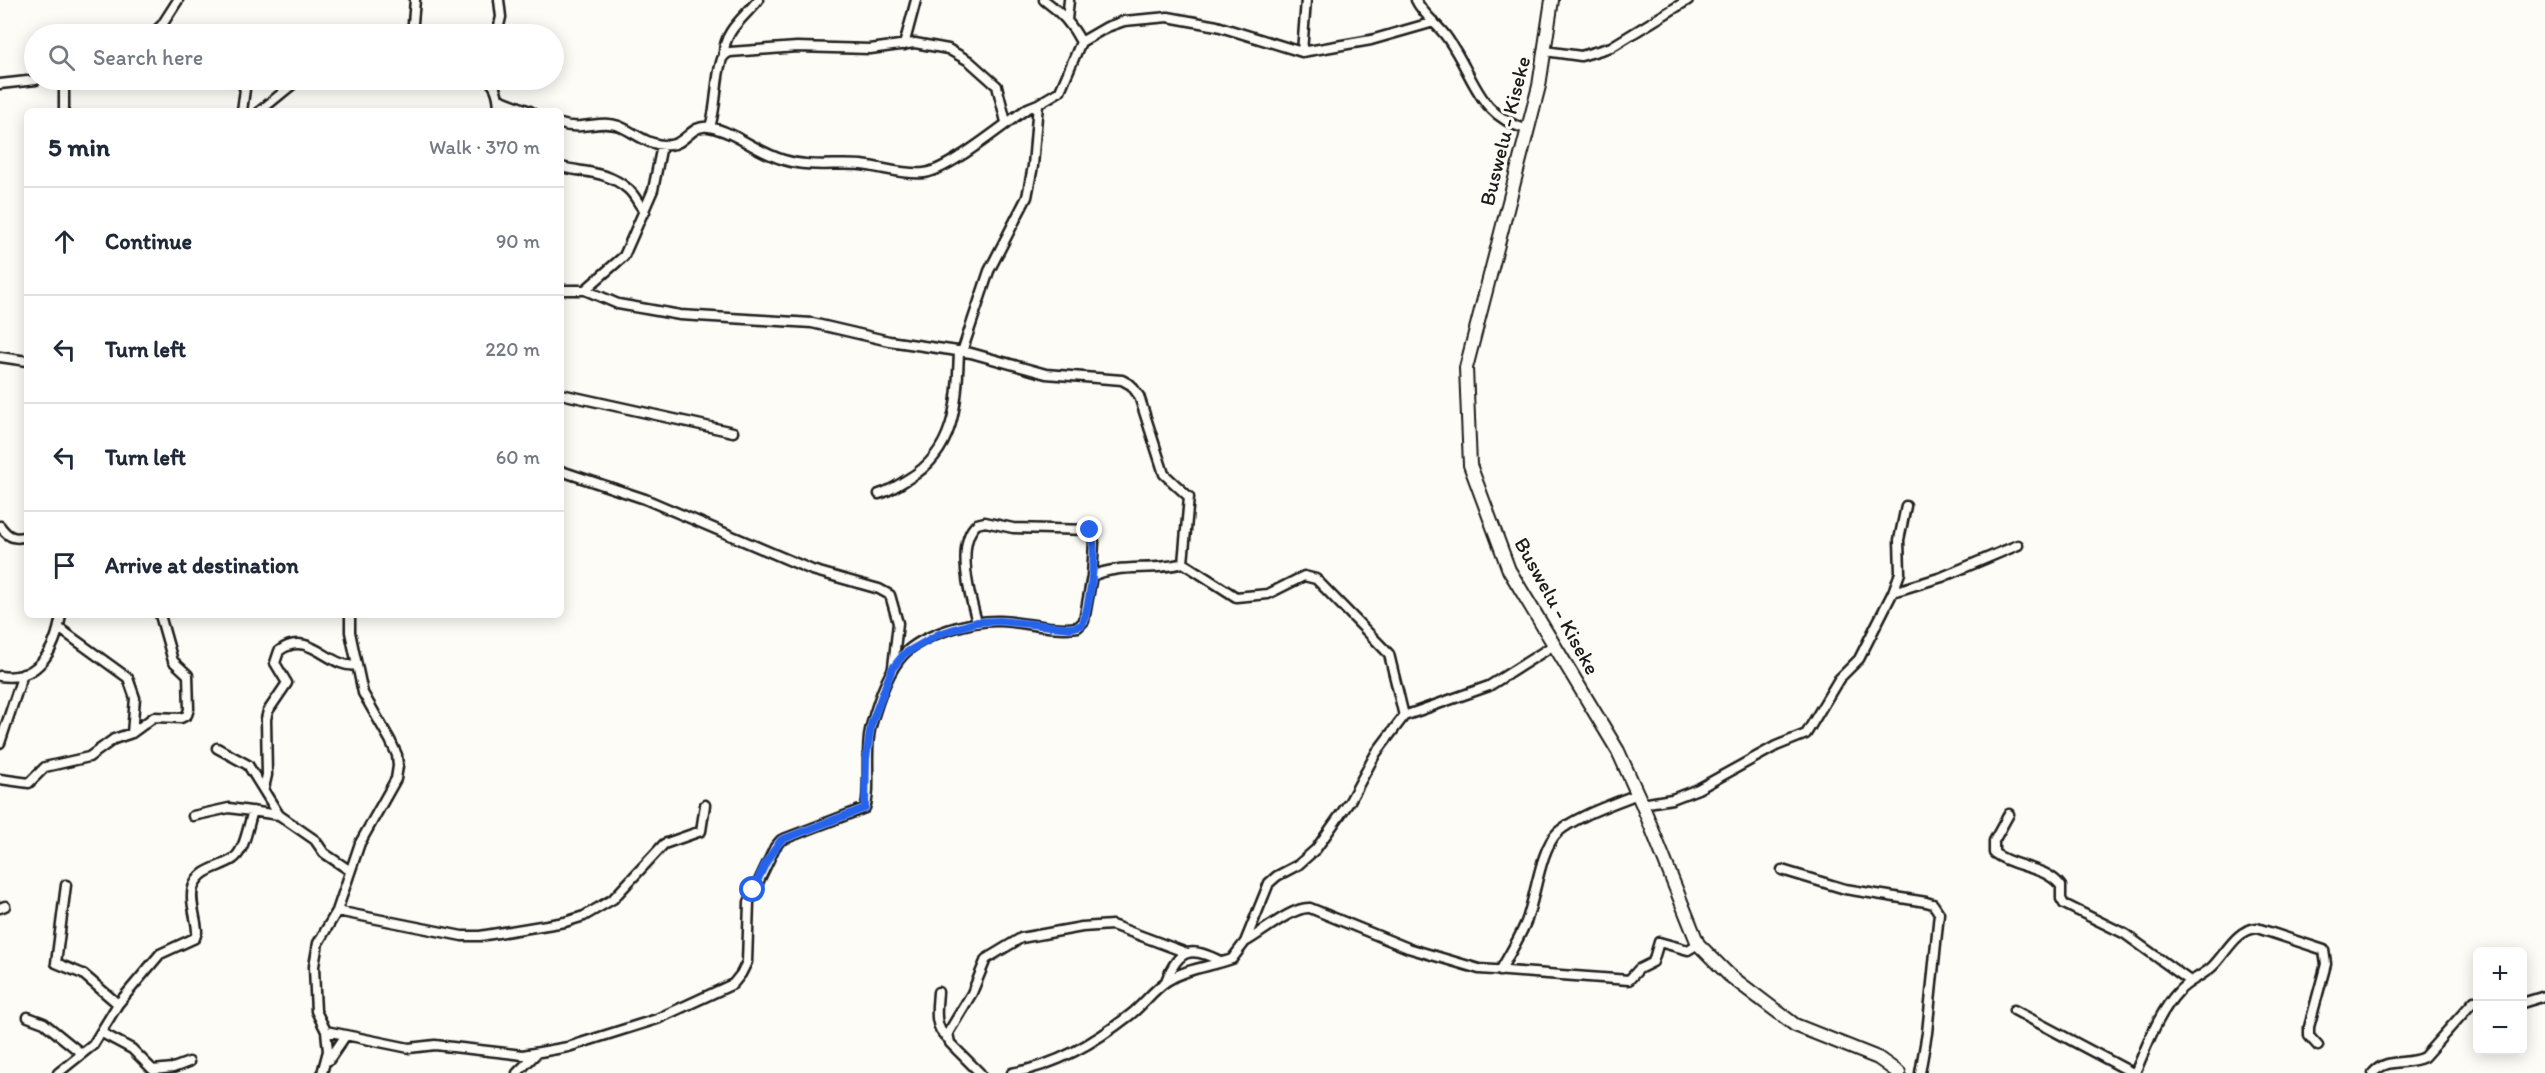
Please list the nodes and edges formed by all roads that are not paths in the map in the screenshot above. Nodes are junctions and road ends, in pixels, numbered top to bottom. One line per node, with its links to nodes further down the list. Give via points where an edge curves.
1 (415, 0): 15 (street)
2 (499, 0): 16 (street)
3 (758, 0): 21 (street, via 729,35)
4 (916, 0): 18 (street)
5 (1044, 0): 12 (street)
6 (1069, 0): 12 (street)
7 (1306, 0): 20 (street)
8 (1416, 0): 13 (street)
9 (1552, 0): 19 (main road, Buswelu - Kiseke)
10 (1688, 0): 19 (street, via 1611,47 1581,56)
11 (176, 2): 14 (street)
12 (1067, 20): 17 (street)
13 (1434, 22): 20 (street, via 1371,40); 38 (street, via 1493,113 1507,124)
14 (160, 24)
15 (413, 24)
16 (499, 24)
17 (1081, 42): 20 (street, via 1124,21 1168,17 1217,26); 29 (street, via 1060,91)
18 (904, 45): 21 (street, via 797,47); 35 (street, via 948,49 969,61 997,86)
19 (1545, 51): 38 (main road, Buswelu - Kiseke)
20 (1302, 52)
21 (724, 55): 37 (street)
22 (24, 81): 23 (street)
23 (0, 84)
24 (64, 90): 30 (street)
25 (245, 90): 31 (street)
26 (286, 90): 32 (street)
27 (496, 90): 28 (street)
28 (499, 99): 33 (street); 34 (street)
29 (1038, 104): 35 (street); 44 (street, via 1027,197 989,271)
30 (64, 108)
31 (242, 108)
32 (264, 108)
33 (499, 108)
34 (522, 108)
35 (1006, 122): 37 (street, via 941,169 922,173 859,165 797,164 766,155)
36 (564, 125): 39 (street, via 620,126 642,140)
37 (710, 127): 39 (street, via 700,127 679,142)
38 (1528, 130): 63 (main road, Buswelu - Kiseke, via 1466,368 1467,427 1470,465 1509,570)
39 (662, 145): 41 (street)
40 (564, 167): 41 (street, via 608,176 628,189)
41 (645, 212): 43 (street, via 624,256)
42 (564, 290): 43 (street)
43 (585, 290): 44 (street, via 618,304 680,315 812,323)
44 (961, 352): 50 (street, via 954,421 938,454 921,472); 55 (street, via 1046,374 1122,380 1131,385 1139,396 1164,474 1189,497)
45 (0, 357): 46 (street)
46 (24, 361)
47 (564, 395): 48 (street)
48 (733, 432)
49 (564, 472): 65 (street, via 645,499 812,570 890,595 898,623)
50 (879, 494)
51 (1906, 506): 57 (street, via 1899,540 1900,573)
52 (0, 526): 53 (street, via 7,536)
53 (24, 536)
54 (2018, 545): 57 (street, via 1942,577)
55 (1183, 562): 56 (street, via 1167,568 1114,569); 68 (street, via 1236,597 1268,594 1304,576 1316,579 1389,654)
56 (1092, 576): 61 (street, via 1084,621 1078,627); 61 (street, via 1094,542 1090,530 977,524 966,551 966,577)
57 (1893, 592): 74 (street, via 1859,659 1839,680 1806,734 1698,789 1672,799)
58 (61, 618): 62 (street)
59 (161, 618): 69 (street, via 173,662 188,675 189,709 181,718 154,717)
60 (350, 618): 64 (street)
61 (977, 622): 65 (street, via 919,644)
62 (59, 628): 66 (street, via 45,660); 69 (street, via 128,678 135,698)
63 (1554, 645): 68 (street, via 1489,686); 74 (main road, Buswelu - Kiseke, via 1618,751)
64 (356, 665): 73 (street, via 340,664 319,649 304,645 279,651 275,663 287,683 266,719); 80 (street, via 363,693 390,740 398,766 396,779)
65 (892, 669): 104 (street, via 871,725 865,808 790,836 775,847 749,902 747,962 733,984 657,1019)
66 (23, 674): 67 (street, via 14,678); 70 (street)
67 (0, 676)
68 (1404, 716): 84 (street, via 1316,849 1269,883)
69 (132, 733): 72 (street, via 114,739 89,757 45,767 29,783)
70 (0, 743)
71 (217, 748): 73 (street, via 248,765)
72 (0, 779)
73 (264, 789): 77 (street)
74 (1639, 799): 85 (main road, Buswelu - Kiseke); 88 (street, via 1568,826 1552,840 1545,849 1525,923)
75 (705, 805): 83 (street, via 701,831 664,844 601,908 565,922 462,936)
76 (253, 811): 77 (street); 79 (street, via 229,808); 95 (street, via 240,851 233,859 209,869 194,885 195,938 160,954)
77 (279, 814): 80 (street)
78 (2009, 814): 89 (street, via 1994,841 1994,853 2018,866 2054,877 2061,886 2064,904 2125,934)
79 (193, 816)
80 (349, 870): 83 (street)
81 (1782, 870): 116 (street, via 1845,889 1926,902 1937,909)
82 (66, 885): 95 (street, via 56,963 83,974)
83 (337, 910): 98 (street, via 318,943 314,966 316,1011)
84 (1245, 942): 87 (street, via 1232,959); 88 (street, via 1294,910 1310,908 1408,948 1479,969)
85 (1698, 944): 88 (street, via 1688,950 1659,942 1653,962 1638,969 1629,980); 115 (main road, Buswelu - Kiseke, via 1729,975 1795,1025 1878,1058)
86 (1187, 953): 87 (street, via 1196,951); 90 (street, via 1177,959); 101 (street, via 1112,925 1021,938 986,959)
87 (1222, 962): 90 (street, via 1203,965)
88 (1500, 971)
89 (2190, 981): 102 (street, via 2211,968 2248,929 2258,928 2324,950 2326,964 2309,1027 2309,1036); 117 (street, via 2177,992 2158,1022)
90 (1166, 982): 114 (street, via 1131,1014 1074,1053 1041,1068)
91 (938, 992): 101 (street, via 937,1019)
92 (2545, 996): 94 (street)
93 (2473, 1002): 118 (street, via 2424,1057 2388,1063)
94 (2527, 1002)
95 (118, 1004): 99 (street)
96 (2014, 1010): 117 (street)
97 (28, 1017): 103 (street, via 45,1023)
98 (326, 1031): 100 (street); 107 (street)
99 (102, 1033): 103 (street); 106 (street, via 132,1049 153,1070)
100 (346, 1035): 105 (street, via 409,1048 435,1045); 107 (street)
101 (947, 1038): 112 (street)
102 (2318, 1046)
103 (81, 1053): 108 (street)
104 (537, 1053): 105 (street); 110 (street)
105 (508, 1054): 110 (street)
106 (189, 1062)
107 (327, 1063): 109 (street)
108 (58, 1073)
109 (322, 1073)
110 (516, 1073)
111 (975, 1073): 112 (street)
112 (980, 1073): 113 (street)
113 (985, 1073)
114 (1014, 1073)
115 (1899, 1073)
116 (1920, 1073)
117 (2134, 1073)
118 (2373, 1073)

